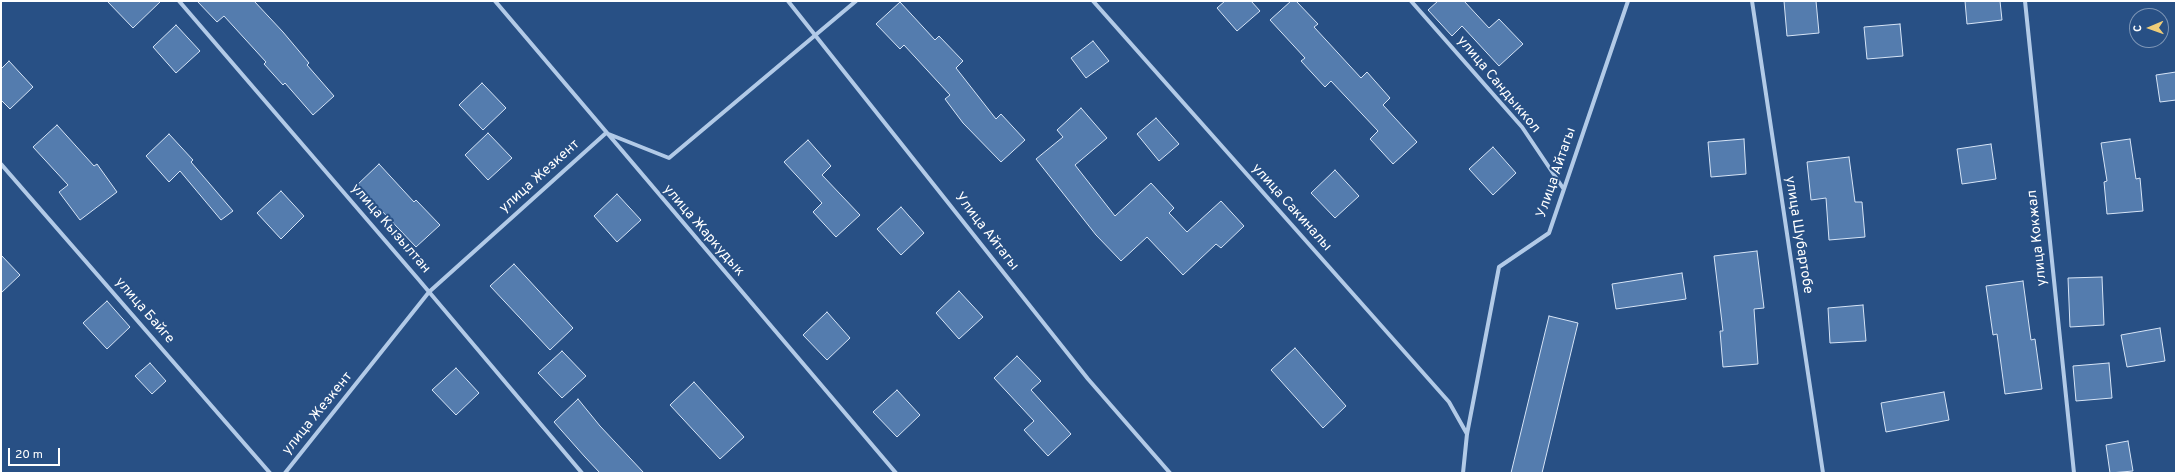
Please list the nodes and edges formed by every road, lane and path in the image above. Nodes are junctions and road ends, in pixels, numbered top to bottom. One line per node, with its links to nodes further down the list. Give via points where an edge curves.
1 (179, 1): 14 (street, улица Кызылтан)
2 (496, 1): 11 (street, улица Жаркудык)
3 (788, 1): 10 (street, Улица Айтагы)
4 (856, 1): 10 (street)
5 (1093, 1): 15 (street, улица Сакиналы, via 1449,402)
6 (1411, 1): 13 (street, улица Сандыккол, via 1522,127)
7 (1628, 1): 13 (street, Улица Айтагы)
8 (1752, 1): 22 (street, улица Шубартобе)
9 (2025, 1): 23 (street, улица Кокжал)
10 (816, 35): 11 (street, via 669,158); 20 (street, Улица Айтагы, via 1088,379)
11 (606, 133): 14 (street, улица Жезкент); 19 (street, улица Жаркудык)
12 (1, 164): 16 (street, улица Байге)
13 (1564, 188): 15 (street, Улица Айтагы, via 1549,233 1499,267)
14 (430, 292): 17 (street, улица Жезкент); 18 (street, улица Кызылтан)
15 (1467, 434): 21 (street, Улица Айтагы)
16 (270, 473)
17 (285, 473)
18 (582, 473)
19 (896, 473)
20 (1170, 473)
21 (1463, 473)
22 (1823, 473)
23 (2074, 473)

